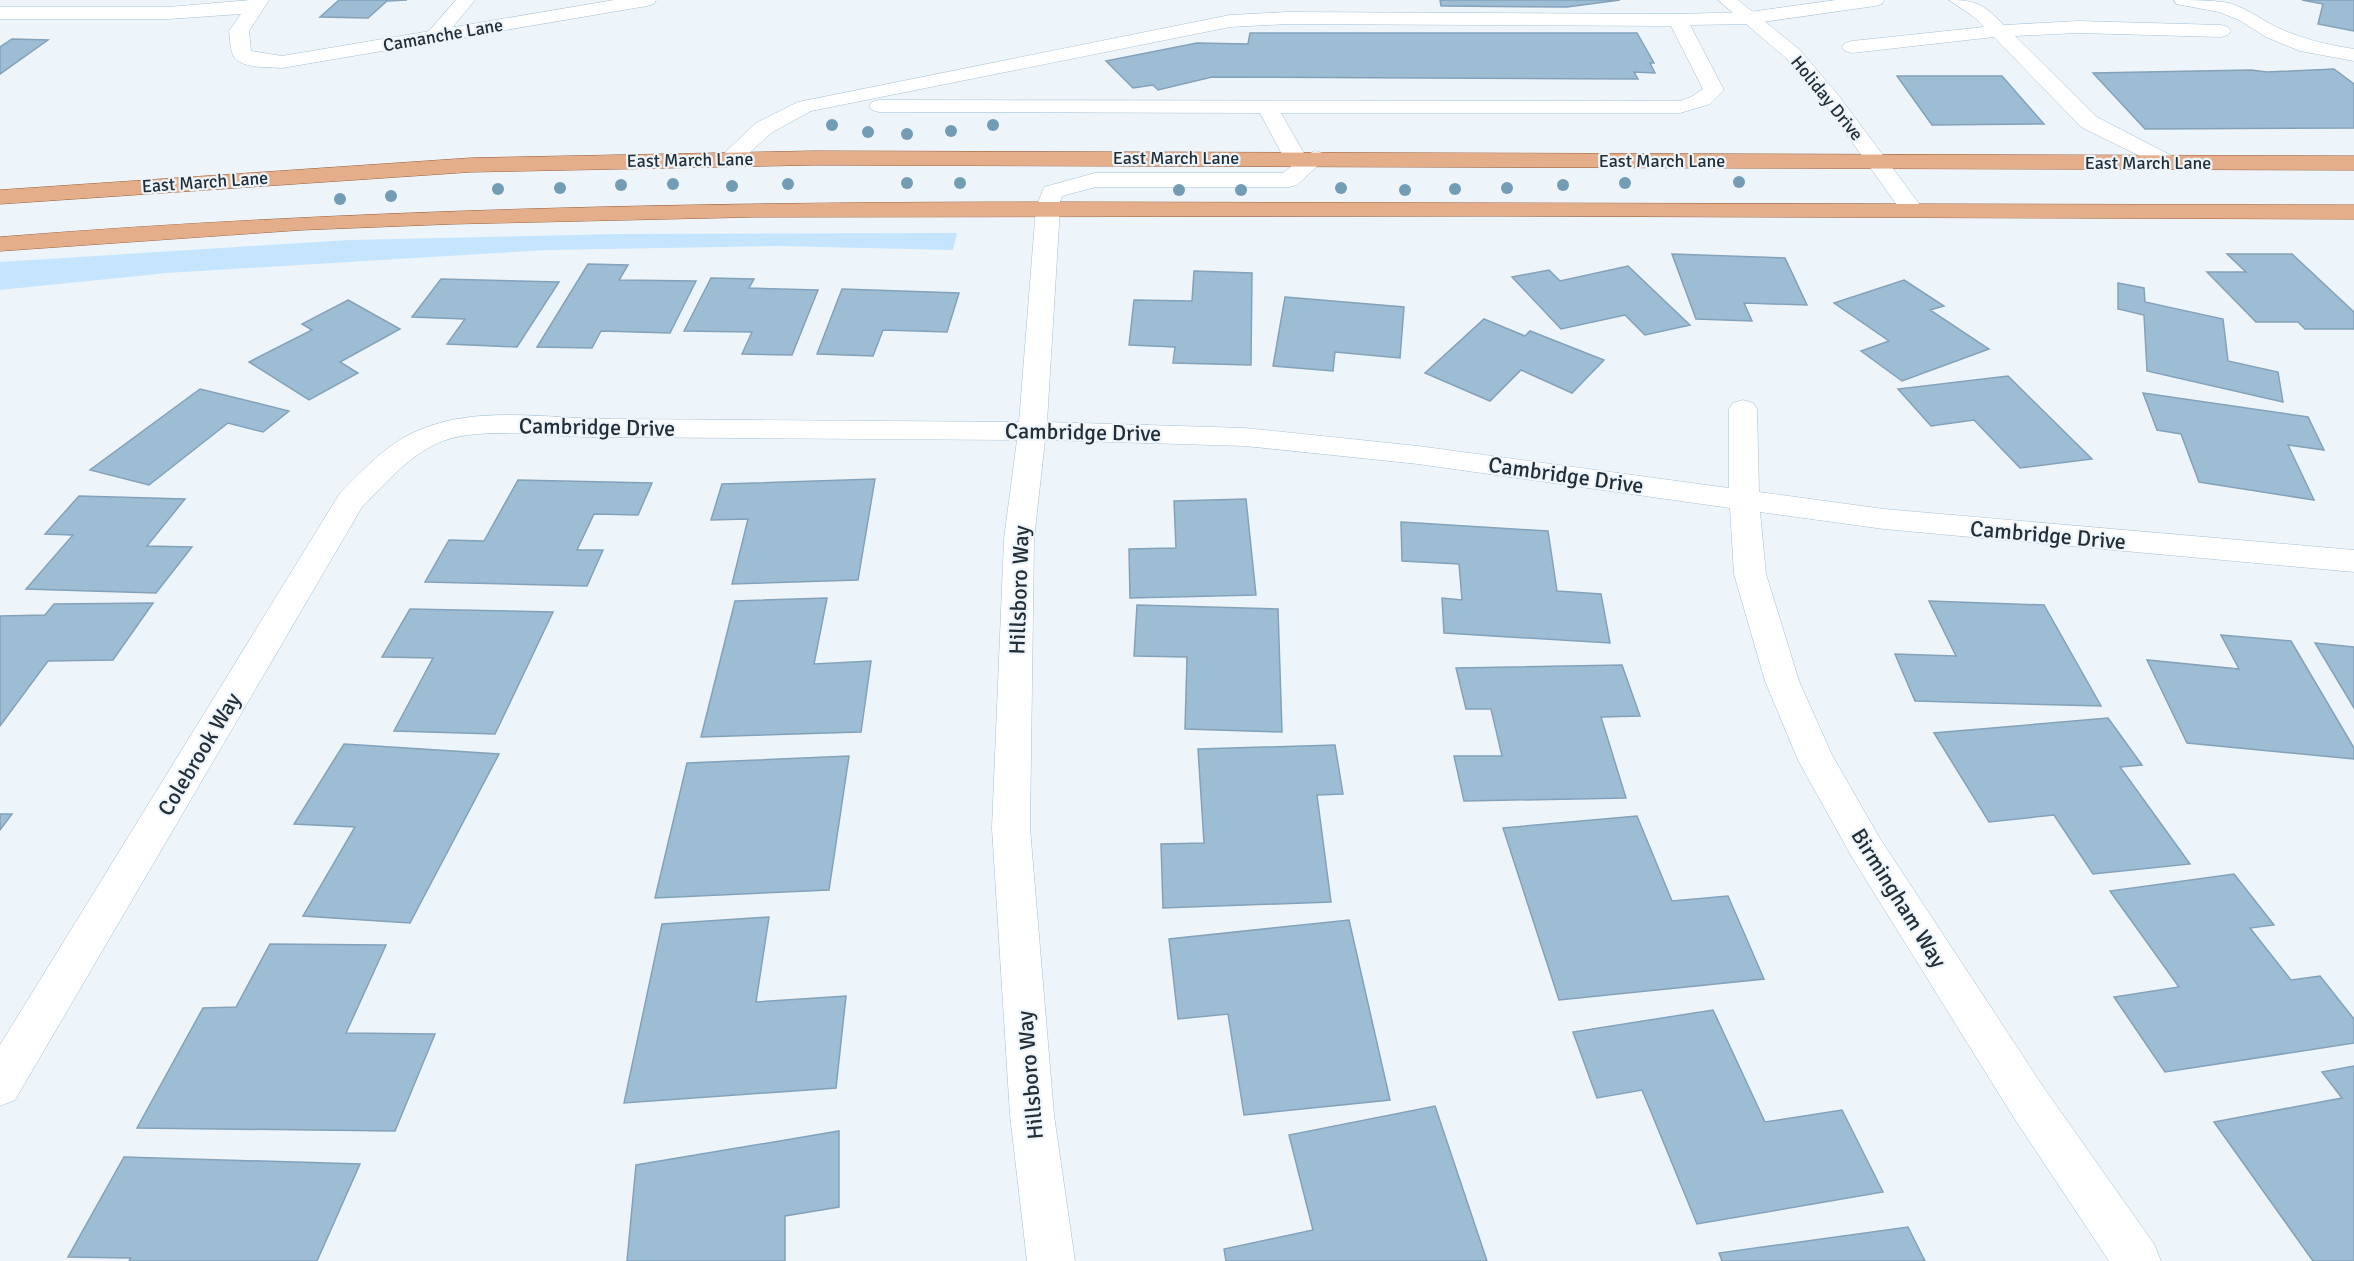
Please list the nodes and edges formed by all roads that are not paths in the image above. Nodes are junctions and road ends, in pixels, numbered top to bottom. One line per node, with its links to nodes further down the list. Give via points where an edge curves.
1 (466, 0): 13 (street)
2 (647, 0): 13 (street, Camanche Lane)
3 (1727, 0): 9 (street, Holiday Drive)
4 (1875, 0): 9 (street)
5 (1958, 0): 11 (street, via 1981,13)
6 (2183, 0): 15 (street, via 2223,7 2307,47)
7 (258, 3): 8 (street, via 168,14); 13 (street, Camanche Lane, via 239,31 242,54 252,59 282,62)
8 (0, 13)
9 (1749, 18): 10 (street); 20 (street, Holiday Drive, via 1793,54)
10 (1678, 20): 16 (street, via 1230,21); 17 (street, via 1713,90 1698,103 1680,107)
11 (1999, 31): 12 (street, via 2078,27); 14 (street); 21 (street, via 2089,122)
12 (2221, 32)
13 (435, 36)
14 (1852, 47)
15 (2354, 56)
16 (805, 105): 17 (street); 19 (street, via 778,116)
17 (1267, 107): 18 (street)
18 (1305, 158): 19 (main road, East March Lane); 20 (main road, East March Lane); 24 (street, via 1289,180 1095,180 1053,192)
19 (729, 159): 23 (main road, East March Lane, via 471,165)
20 (1879, 162): 21 (main road, East March Lane); 25 (street, Holiday Drive)
21 (2168, 163): 22 (main road, East March Lane)
22 (2354, 163)
23 (0, 197)
24 (1048, 208): 25 (main road); 27 (main road, via 402,218 115,233); 29 (street, Hillsboro Way)
25 (1912, 210): 26 (main road)
26 (2354, 212)
27 (0, 244)
28 (1743, 409): 31 (street)
29 (1032, 430): 30 (street, Cambridge Drive, via 491,425 457,429); 31 (street, Cambridge Drive, via 1245,437 1418,455); 34 (street, Hillsboro Way, via 1019,539 1011,828 1032,1115)
30 (419, 440): 33 (street, Colebrook Way, via 386,465 351,500)
31 (1744, 499): 32 (street, Cambridge Drive, via 1884,519); 35 (street, Birmingham Way, via 1750,574 1782,681 1816,760 1866,848 2029,1103)
32 (2354, 561)
33 (0, 1085)
34 (1051, 1261)
35 (2137, 1261)

